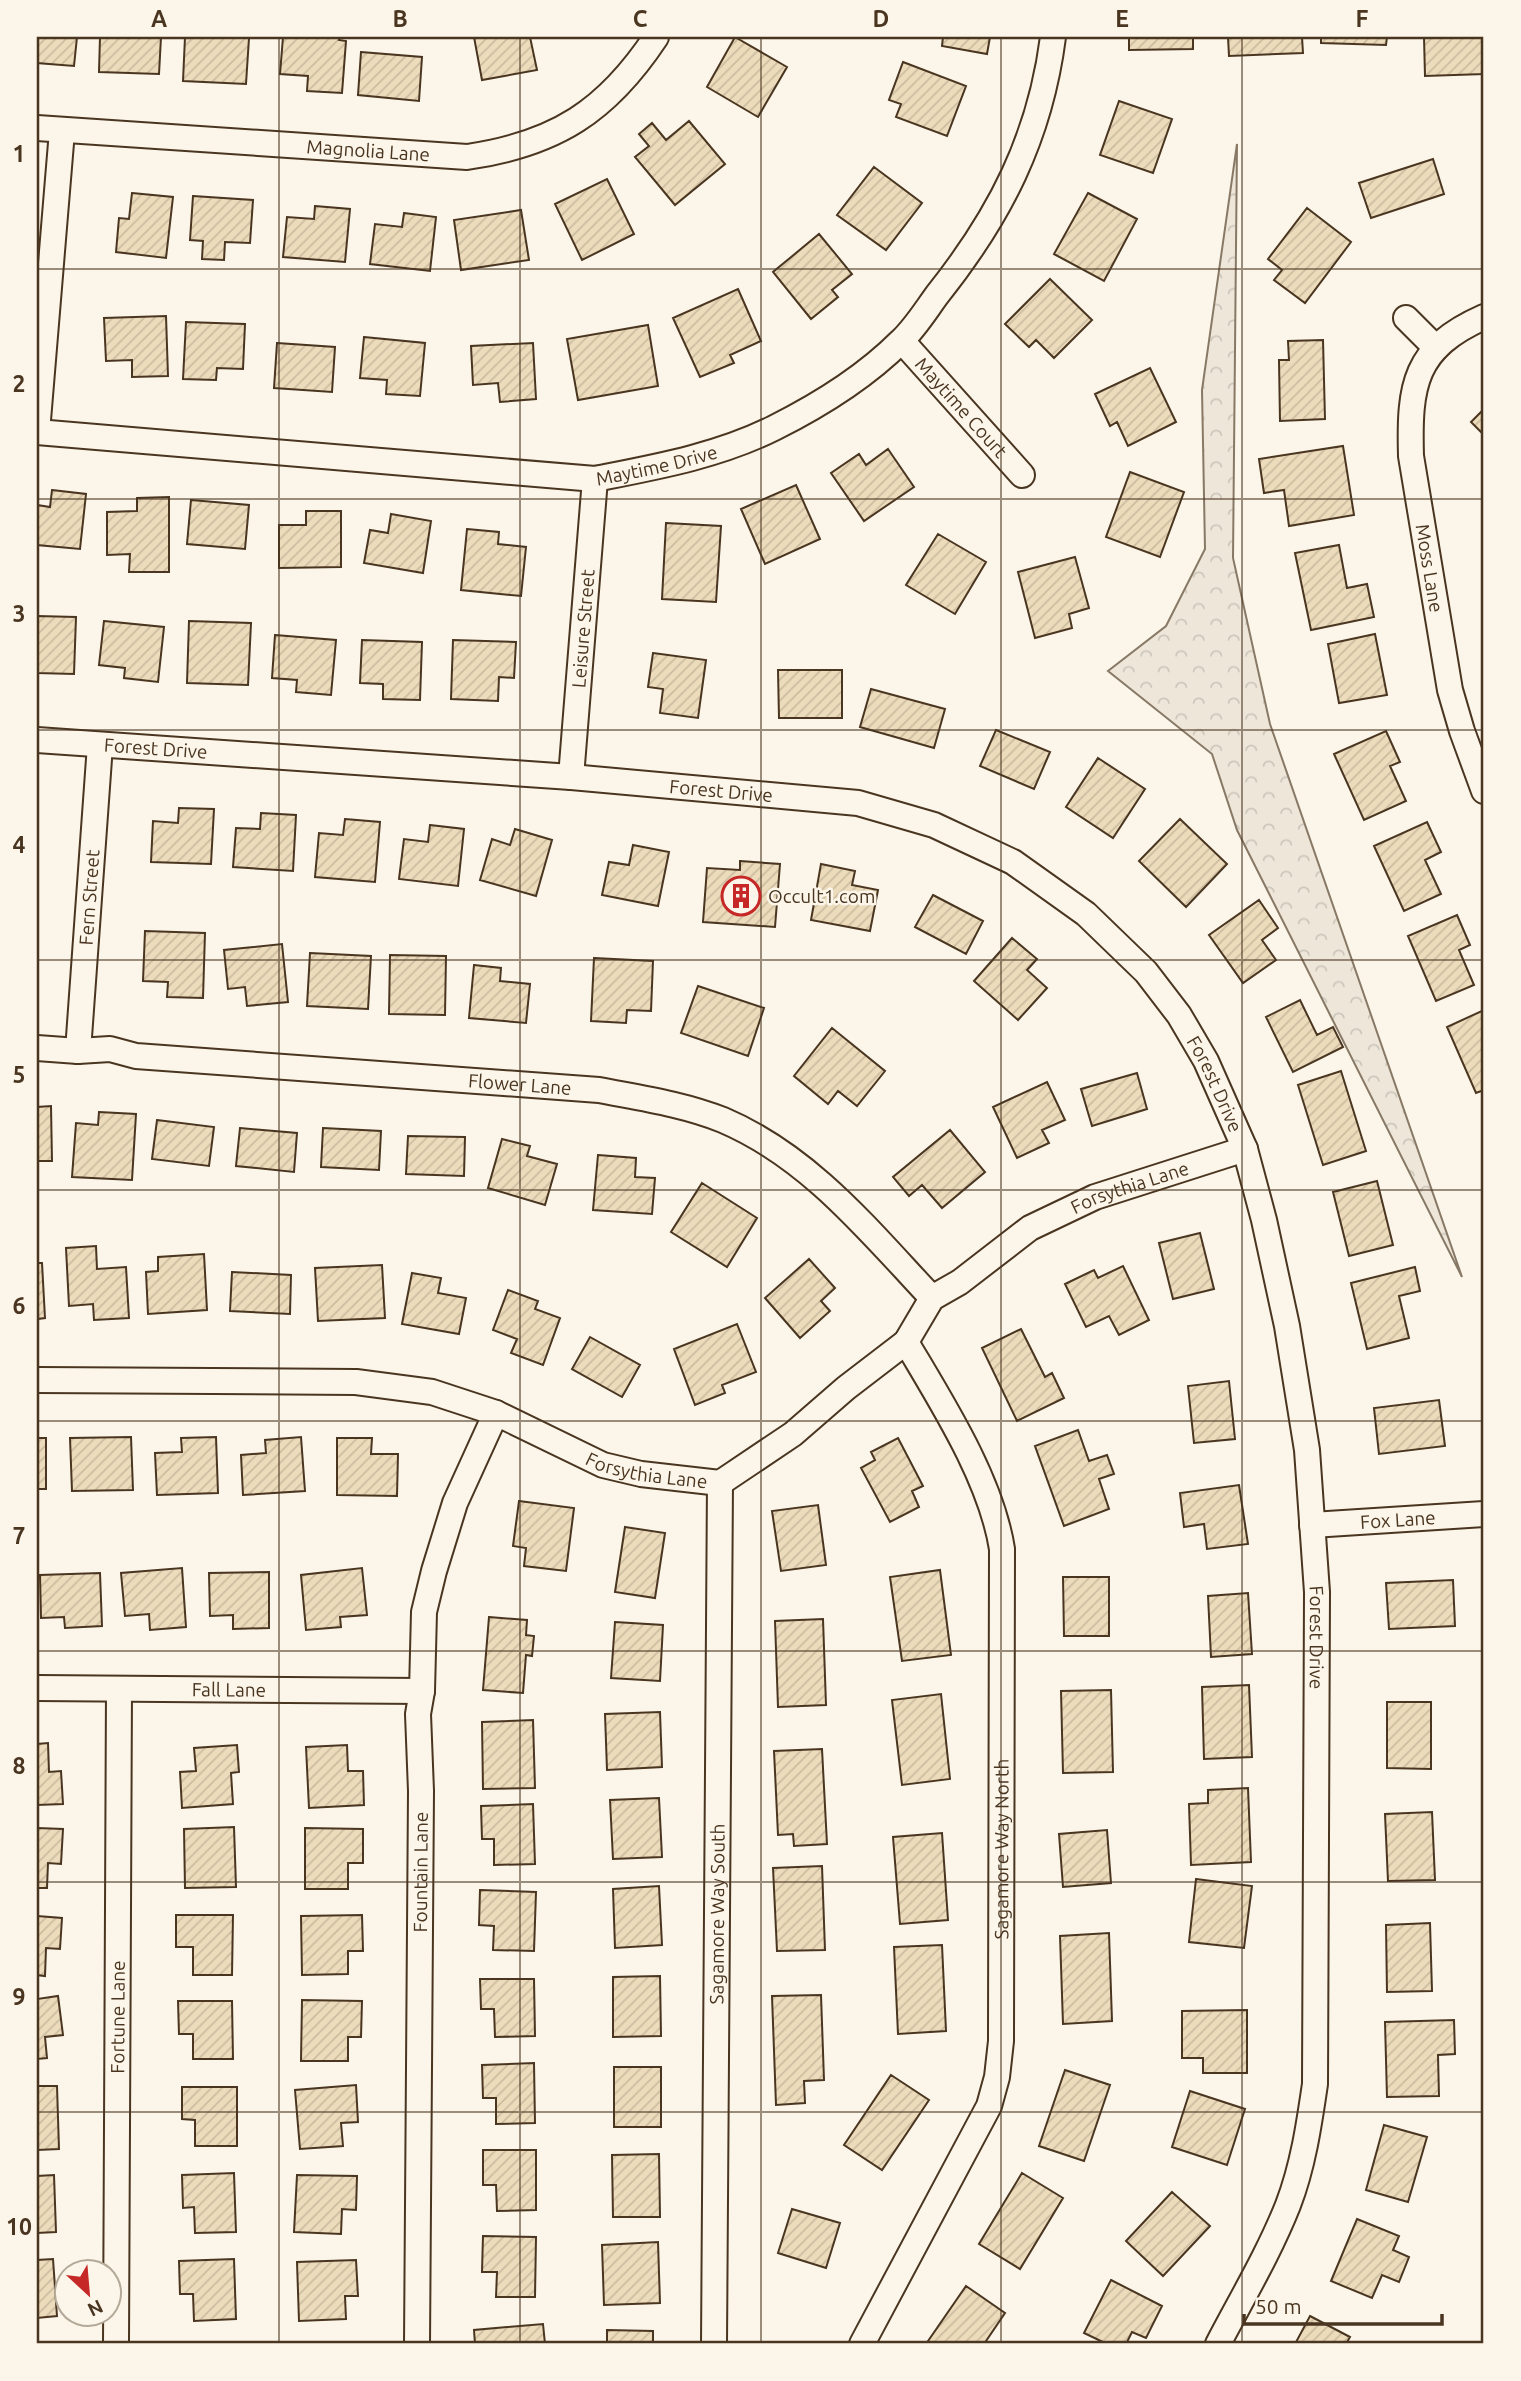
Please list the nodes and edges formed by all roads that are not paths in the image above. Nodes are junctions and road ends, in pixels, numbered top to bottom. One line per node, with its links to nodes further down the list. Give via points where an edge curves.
1 (656, 37): 4 (street, Magnolia Lane, via 637,66 582,118 548,137 502,152 467,157)
2 (1053, 37): 7 (street, Maytime Drive, via 1037,116 997,210 970,254)
3 (37, 128): 4 (street, Magnolia Lane)
4 (62, 131): 9 (street)
5 (1484, 317): 8 (street, Moss Lane, via 1459,328)
6 (1406, 318): 8 (street)
7 (902, 341): 10 (street, Maytime Court); 11 (street, Maytime Drive, via 863,373 773,428 685,461)
8 (1436, 348): 12 (street, Moss Lane, via 1419,371 1412,395 1411,456 1450,690)
9 (37, 432): 11 (street, Maytime Drive)
10 (1022, 475)
11 (595, 480): 15 (street, Leisure Street)
12 (1473, 727): 16 (street, Moss Lane)
13 (37, 740): 14 (street, Forest Drive)
14 (100, 745): 15 (street, Forest Drive); 18 (street, Fern Street)
15 (571, 776): 19 (street, Forest Drive, via 858,803 934,825 1013,862 1086,914 1146,972 1206,1061)
16 (1484, 791)
17 (37, 1048): 18 (street, Flower Lane)
18 (78, 1051): 20 (street, Flower Lane, via 110,1049 136,1056 598,1090 665,1102 722,1120 781,1151 838,1198)
19 (1245, 1149): 20 (street, Forsythia Lane, via 1095,1197 1030,1228); 26 (street, Forest Drive, via 1287,1326 1307,1450)
20 (932, 1298): 21 (street, Forsythia Lane)
21 (906, 1342): 24 (street, Forsythia Lane, via 793,1434); 33 (street, Sagamore Way North, via 984,1485 1002,1549 1001,2041 989,2106)
22 (37, 1380): 23 (street, Forsythia Lane, via 356,1382 432,1392)
23 (496, 1413): 24 (street, Forsythia Lane, via 603,1465); 29 (street, Fountain Lane, via 455,1503 433,1572 424,1612)
24 (720, 1483): 32 (street, Sagamore Way South)
25 (1484, 1514): 26 (street, Fox Lane)
26 (1312, 1525): 34 (street, Forest Drive, via 1317,1592 1315,2084 1306,2147 1289,2203)
27 (37, 1688): 28 (street, Fall Lane)
28 (119, 1690): 29 (street, Fall Lane); 30 (street, Fortune Lane)
29 (422, 1691): 31 (street, Fountain Lane, via 418,1714)
30 (116, 2344)
31 (418, 2344)
32 (714, 2344)
33 (862, 2344)
34 (1217, 2344)

